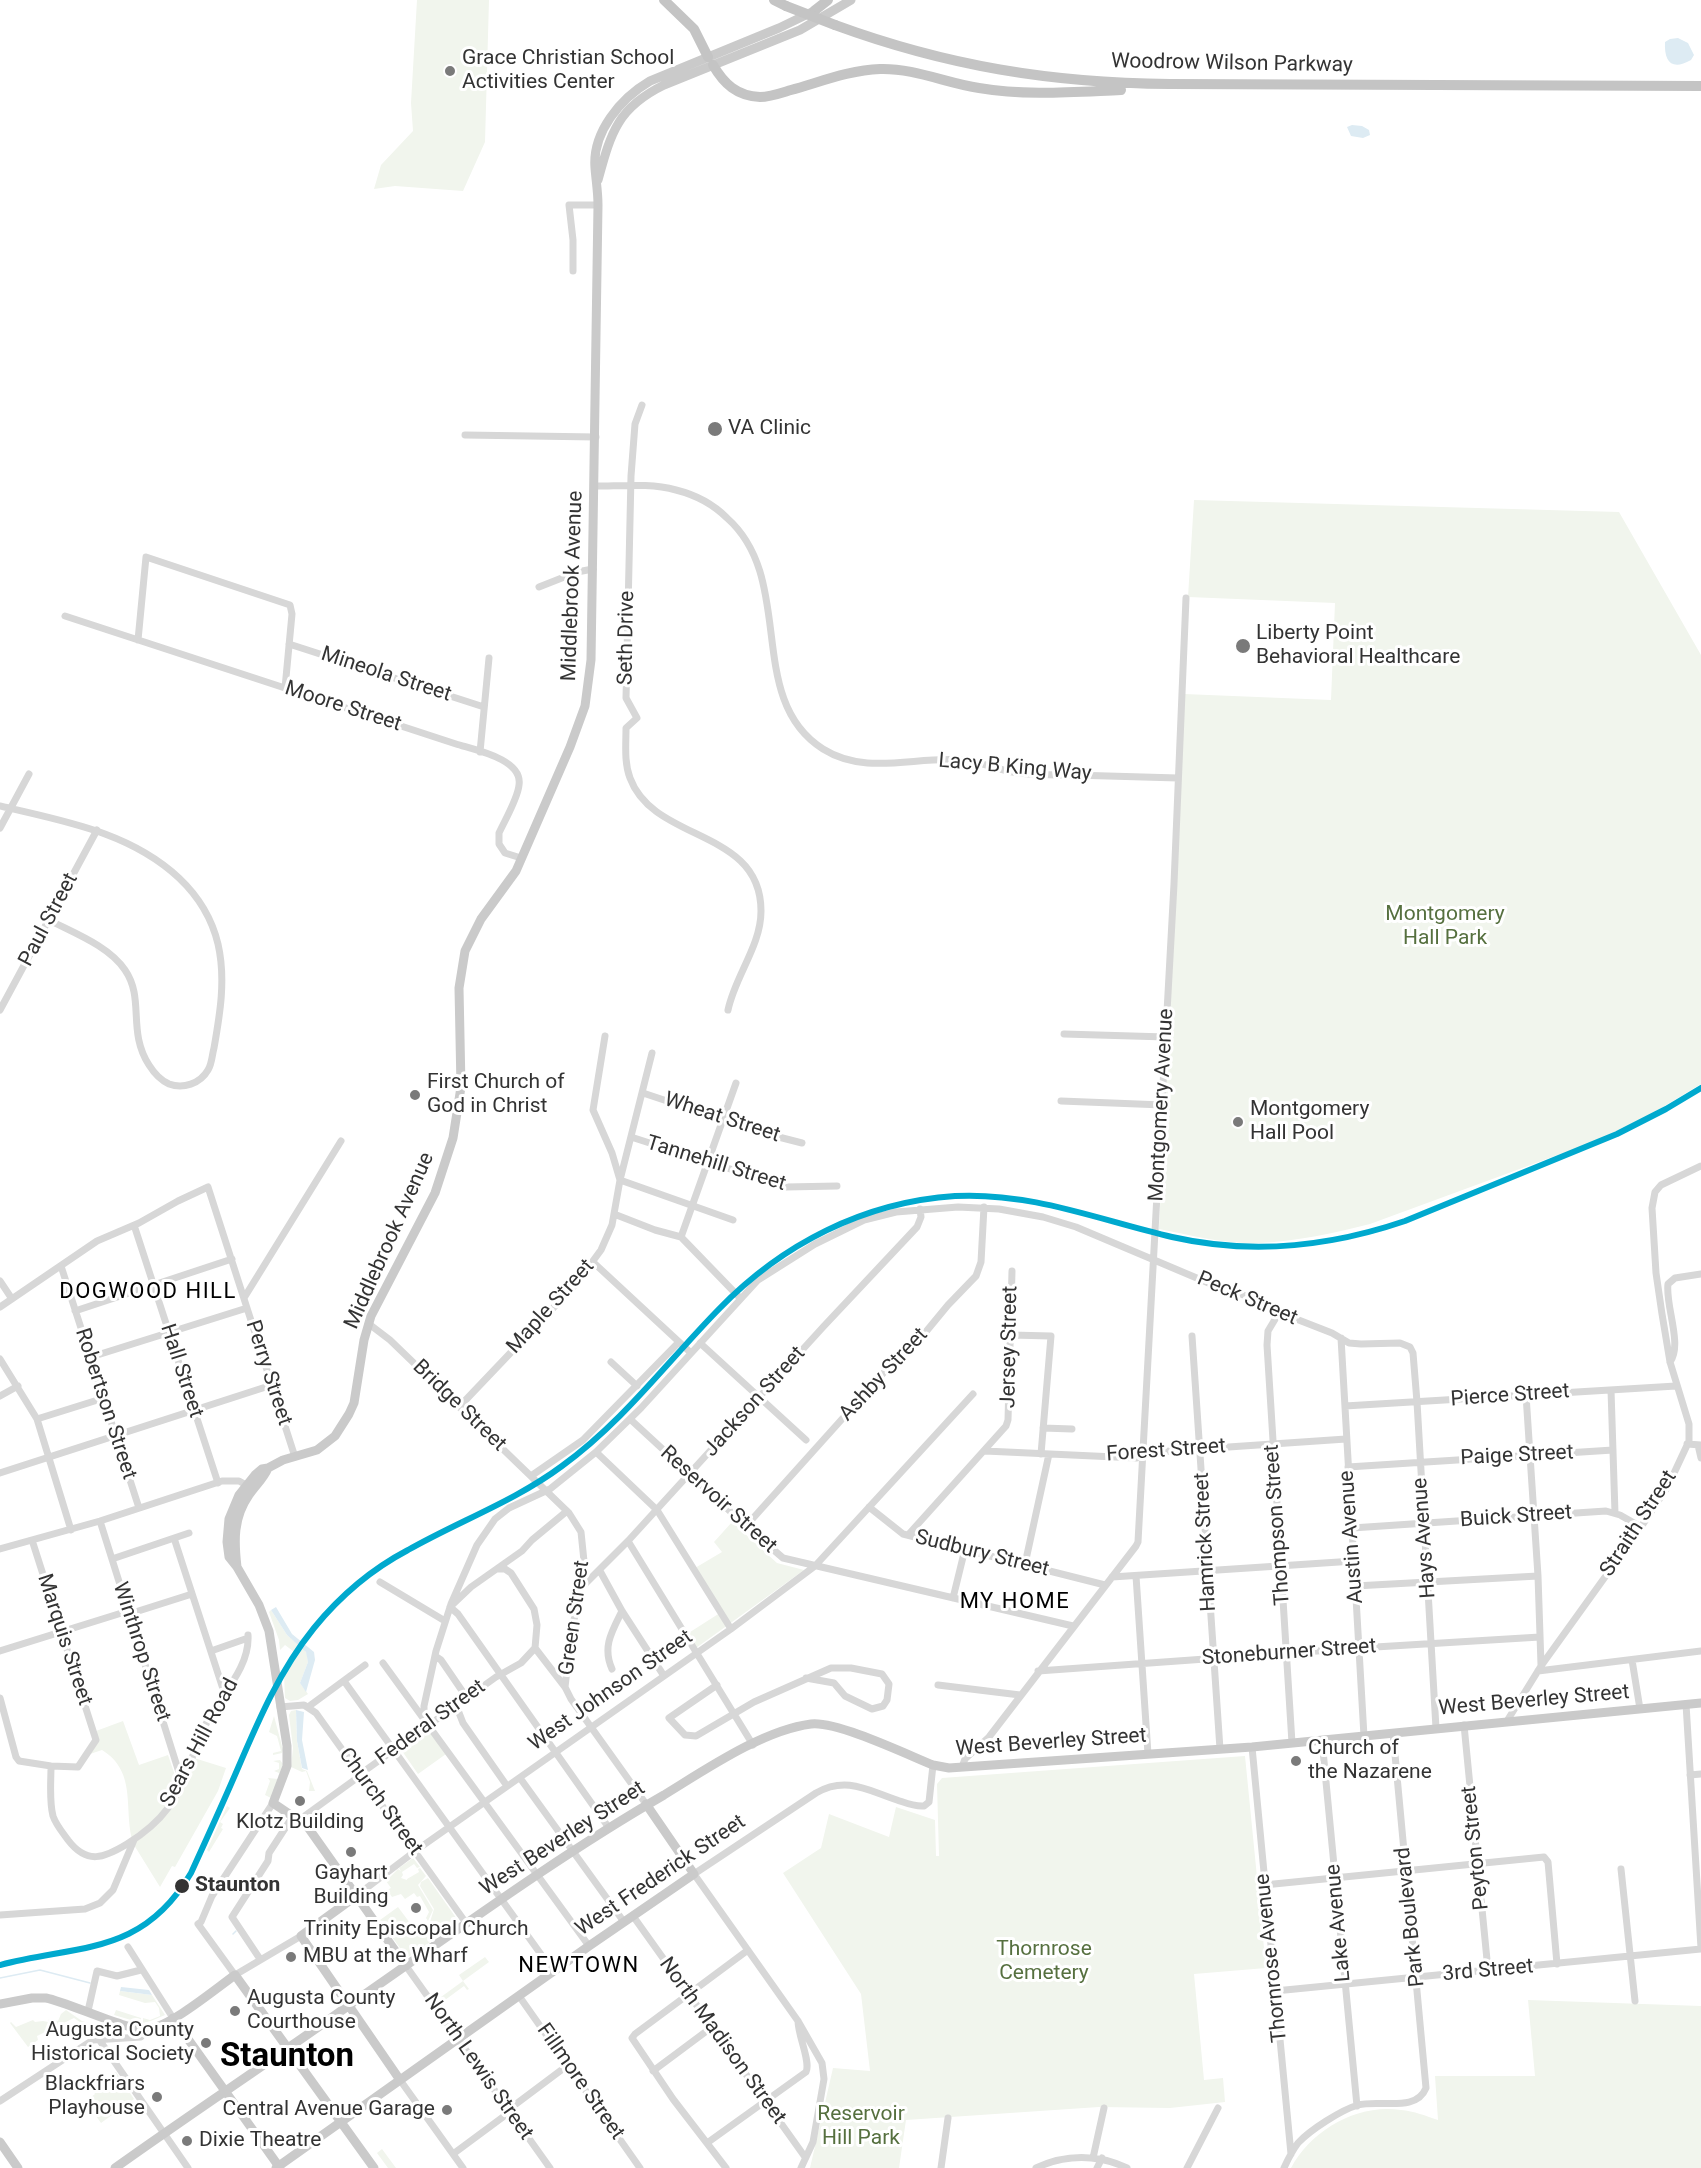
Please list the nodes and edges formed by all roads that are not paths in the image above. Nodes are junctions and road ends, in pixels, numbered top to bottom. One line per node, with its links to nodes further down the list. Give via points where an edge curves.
1 (664, 0): 7 (highway, via 694,28)
2 (774, 0): 5 (highway)
3 (831, 0): 6 (highway)
4 (851, 0): 7 (main road, Middlebrook Avenue, via 817,22 762,46)
5 (787, 3): 8 (highway, Woodrow Wilson Parkway, bridge, via 835,26 936,58 1023,75)
6 (814, 11): 7 (main road)
7 (711, 61): 8 (highway, via 720,77 736,92 760,97 878,69 1033,94); 10 (main road, Middlebrook Avenue, via 655,90 632,107 609,139); 10 (main road, Middlebrook Avenue, via 693,63 650,81 620,105 600,140 594,167)
8 (1205, 85): 9 (highway, Woodrow Wilson Parkway)
9 (1701, 87)
10 (598, 182): 11 (main road, Middlebrook Avenue)
11 (598, 205): 12 (street, via 569,205); 15 (main road, Middlebrook Avenue)
12 (573, 272)
13 (642, 405): 17 (street, Seth Drive, via 635,424)
14 (465, 435): 15 (street)
15 (596, 437): 16 (main road, Middlebrook Avenue)
16 (595, 486): 17 (street, Lacy B King Way); 18 (main road, Middlebrook Avenue)
17 (631, 486): 29 (street, Lacy B King Way, via 670,488 699,498 724,515 743,535 764,581 783,699 800,729 832,754 867,763 961,760 1025,774); 37 (street, Seth Drive, via 626,698 636,718 626,728 627,769 649,807 732,853 749,871 757,887 759,926)
18 (593, 570): 19 (street); 34 (main road, Middlebrook Avenue, via 591,660 585,706)
19 (540, 587)
20 (1186, 598): 29 (street, Montgomery Avenue)
21 (65, 616): 22 (street, Moore Street)
22 (138, 640): 23 (street, via 146,557 288,603 292,609); 25 (street, Moore Street)
23 (289, 644): 25 (street); 26 (street, Mineola Street)
24 (489, 658): 26 (street)
25 (285, 688): 27 (street, Moore Street)
26 (483, 707): 27 (street)
27 (480, 752): 34 (street, Moore Street, via 509,764 518,775 519,787 498,839 503,851)
28 (29, 774): 31 (street)
29 (1178, 778): 40 (street, Montgomery Avenue)
30 (0, 806): 31 (street)
31 (10, 809): 32 (street); 33 (street)
32 (0, 828)
33 (97, 830): 35 (street, Paul Street); 35 (street, via 138,849 172,872 194,895 211,924 220,952 222,981 210,1066 203,1076 178,1086 166,1083 156,1074 138,1040 134,992 125,970 111,955)
34 (521, 858): 76 (main road, Middlebrook Avenue, via 478,923 465,951 459,983 461,1075 453,1138 435,1193)
35 (49, 920): 36 (street, Paul Street)
36 (0, 1010)
37 (728, 1010)
38 (1064, 1034): 40 (street)
39 (605, 1036): 52 (street, via 593,1110)
40 (1166, 1036): 45 (street, Montgomery Avenue)
41 (652, 1053): 43 (street, Maple Street)
42 (736, 1083): 46 (street)
43 (643, 1093): 46 (street, Wheat Street); 47 (street, Maple Street)
44 (1061, 1101): 45 (street)
45 (1163, 1105): 62 (street, Montgomery Avenue)
46 (724, 1119): 49 (street, Wheat Street); 50 (street)
47 (631, 1137): 50 (street, Tannehill Street); 52 (street, Maple Street)
48 (341, 1141): 69 (street)
49 (802, 1143)
50 (710, 1162): 53 (street, Tannehill Street, via 790,1188); 54 (street)
51 (1701, 1166): 88 (street, Straith Street, via 1664,1182 1654,1197 1656,1273)
52 (620, 1180): 54 (street); 57 (street, Maple Street)
53 (837, 1186)
54 (693, 1206): 58 (street); 60 (street)
55 (984, 1207): 56 (street, Peck Street); 62 (street, Peck Street, via 1059,1221); 139 (street, Ashby Street, via 981,1262 976,1276 915,1345 886,1369)
56 (920, 1209): 70 (street, Peck Street, via 875,1216 832,1234 770,1271); 97 (street, Jackson Street, via 917,1227)
57 (614, 1214): 60 (street); 63 (street, Maple Street, via 608,1237)
58 (733, 1220)
59 (134, 1225): 61 (street, Perry Street, via 208,1187); 64 (street, via 108,1235); 68 (street, Hall Street)
60 (682, 1237): 70 (street)
61 (232, 1259): 68 (street); 69 (street, Perry Street)
62 (1152, 1259): 75 (street, Peck Street); 119 (street, Montgomery Avenue)
63 (594, 1263): 81 (street); 101 (street, Maple Street)
64 (61, 1266): 71 (street); 74 (street, Robertson Street)
65 (1012, 1271): 78 (street, Jersey Street)
66 (1701, 1274): 88 (street, via 1675,1278 1668,1284 1674,1341)
67 (0, 1281): 71 (street)
68 (153, 1284): 74 (street); 77 (street, Hall Street)
69 (244, 1298): 73 (street, Perry Street)
70 (740, 1298): 82 (street, Peck Street)
71 (12, 1299): 72 (street)
72 (0, 1307)
73 (247, 1308): 77 (street); 89 (street, Perry Street)
74 (75, 1311): 85 (street, Robertson Street)
75 (1280, 1311): 80 (street, Peck Street); 110 (street, Thompson Street, via 1268,1331 1267,1345)
76 (369, 1324): 101 (street, Bridge Street); 121 (main road, Middlebrook Avenue, via 347,1420 326,1444)
77 (168, 1333): 85 (street); 102 (street, Hall Street)
78 (1011, 1335): 105 (street, via 1051,1336); 115 (street, Jersey Street, via 1008,1419)
79 (1192, 1336): 113 (street, Hamrick Street)
80 (1341, 1338): 83 (street, Peck Street, via 1352,1344 1400,1342); 100 (street, Austin Avenue)
81 (679, 1342): 84 (street); 91 (street)
82 (700, 1343): 84 (street, Peck Street); 97 (street)
83 (1411, 1348): 99 (street, Hays Avenue)
84 (691, 1353): 104 (street, Peck Street)
85 (91, 1357): 98 (street, Robertson Street)
86 (0, 1359): 90 (street)
87 (611, 1362): 91 (street)
88 (1670, 1362): 92 (street, Straith Street)
89 (272, 1385): 102 (street); 121 (street, Perry Street)
90 (18, 1386): 96 (street); 103 (street)
91 (637, 1386): 127 (street, via 583,1440)
92 (1676, 1386): 93 (street, Pierce Street); 111 (street, Straith Street, via 1689,1424)
93 (1611, 1390): 95 (street, Pierce Street); 114 (street)
94 (973, 1394): 131 (street, West Johnson Street)
95 (1526, 1395): 99 (street, Pierce Street); 118 (street)
96 (0, 1396)
97 (759, 1397): 109 (street); 126 (street, Jackson Street)
98 (104, 1398): 103 (street); 107 (street, Robertson Street)
99 (1417, 1402): 100 (street, Pierce Street); 123 (street, Hays Avenue)
100 (1345, 1406): 108 (street, Austin Avenue)
101 (459, 1407): 127 (street, Bridge Street)
102 (194, 1410): 107 (street); 128 (street, Hall Street)
103 (37, 1419): 120 (street)
104 (630, 1419): 116 (street, Peck Street); 126 (street, Reservoir Street)
105 (1043, 1428): 106 (street); 117 (street)
106 (1072, 1429)
107 (116, 1435): 120 (street); 132 (street, Robertson Street)
108 (1346, 1439): 110 (street, Forest Street); 124 (street, Austin Avenue)
109 (806, 1440)
110 (1273, 1443): 113 (street, Forest Street); 154 (street, Thompson Street)
111 (1687, 1444): 112 (street); 140 (street, Straith Street, via 1668,1486)
112 (1700, 1445): 122 (street)
113 (1200, 1449): 119 (street, Forest Street); 157 (street, Hamrick Street)
114 (1613, 1450): 118 (street, Paige Street); 135 (street)
115 (985, 1451): 117 (street, Forest Street); 144 (street, Jersey Street)
116 (596, 1452): 130 (street, Peck Street); 133 (street)
117 (1045, 1454): 119 (street, Forest Street); 152 (street)
118 (1530, 1455): 123 (street, Paige Street); 136 (street)
119 (1142, 1456): 160 (street, Montgomery Avenue, via 1138,1542)
120 (49, 1457): 125 (street); 142 (street)
121 (296, 1457): 129 (main road, Middlebrook Avenue, via 262,1469)
122 (1701, 1458)
123 (1420, 1462): 124 (street, Paige Street); 138 (street, Hays Avenue)
124 (1348, 1467): 141 (street, Austin Avenue)
125 (0, 1473)
126 (689, 1474): 133 (street, Jackson Street); 139 (street, Reservoir Street)
127 (531, 1476): 130 (street, Bridge Street)
128 (218, 1483): 129 (street, via 236,1481); 132 (street)
129 (249, 1487): 207 (main road, Middlebrook Avenue, via 231,1511 228,1554 267,1626)
130 (546, 1491): 134 (street, Green Street); 168 (street, Peck Street, via 508,1508 495,1519 477,1545)
131 (869, 1507): 144 (street, Sudbury Street); 153 (street, West Johnson Street)
132 (139, 1508): 137 (street)
133 (657, 1510): 147 (street, Jackson Street); 173 (street)
134 (567, 1511): 155 (street); 165 (street, Green Street, via 583,1540)
135 (1615, 1513): 136 (street, Buick Street); 140 (street, Buick Street)
136 (1534, 1516): 138 (street, Buick Street); 159 (street)
137 (100, 1521): 142 (street); 150 (street, Winthrop Street)
138 (1424, 1523): 141 (street, Buick Street); 162 (street, Hays Avenue)
139 (746, 1526): 153 (street, Reservoir Street, via 783,1558)
140 (1641, 1527): 191 (street, Straith Street)
141 (1352, 1528): 151 (street, Austin Avenue)
142 (71, 1530): 146 (street)
143 (189, 1533): 145 (street)
144 (908, 1536): 149 (street, Sudbury Street)
145 (174, 1538): 150 (street); 166 (street)
146 (32, 1540): 148 (street); 174 (street, Marquis Street)
147 (628, 1542): 156 (street, Jackson Street); 182 (street)
148 (0, 1549)
149 (965, 1549): 152 (street, Sudbury Street); 167 (street)
150 (111, 1559): 170 (street, Winthrop Street)
151 (1354, 1561): 154 (street); 164 (street, Austin Avenue)
152 (1026, 1564): 163 (street, Sudbury Street)
153 (815, 1566): 167 (street, Reservoir Street); 173 (street, West Johnson Street)
154 (1281, 1566): 157 (street); 183 (street, Thompson Street)
155 (498, 1569): 168 (street); 177 (street, via 511,1573 534,1609)
156 (600, 1571): 165 (street, Jackson Street); 169 (street)
157 (1208, 1571): 158 (street); 185 (street, Hamrick Street)
158 (1136, 1576): 160 (street); 188 (street)
159 (1538, 1576): 162 (street); 175 (street)
160 (1112, 1577): 163 (street, Montgomery Avenue)
161 (380, 1582): 171 (street)
162 (1428, 1583): 164 (street); 176 (street, Hays Avenue)
163 (1105, 1586): 172 (street, Montgomery Avenue)
164 (1355, 1586): 178 (street, Austin Avenue)
165 (580, 1589): 199 (street, Green Street)
166 (192, 1594): 170 (street); 180 (street)
167 (953, 1598): 172 (street, Reservoir Street)
168 (450, 1607): 171 (street, Peck Street); 193 (street)
169 (622, 1611): 190 (street, via 608,1642); 194 (street)
170 (129, 1613): 174 (street); 234 (street, Winthrop Street)
171 (445, 1621): 184 (street, Peck Street)
172 (1073, 1626): 192 (street, Montgomery Avenue)
173 (731, 1629): 182 (street, West Johnson Street)
174 (62, 1633): 179 (street); 227 (street, Marquis Street, via 96,1740 78,1767)
175 (1540, 1637): 176 (street, Stoneburner Street); 191 (street)
176 (1431, 1644): 178 (street, Stoneburner Street); 216 (street, Hays Avenue)
177 (535, 1648): 193 (street, Federal Street, via 522,1662); 199 (street)
178 (1359, 1648): 183 (street, Stoneburner Street); 218 (street, Austin Avenue)
179 (0, 1651)
180 (211, 1651): 200 (street); 200 (street, Sears Hill Road, via 248,1636 241,1665)
181 (1701, 1651): 186 (street)
182 (697, 1653): 194 (street, West Johnson Street); 197 (street)
183 (1287, 1654): 185 (street, Stoneburner Street); 220 (street, Thompson Street)
184 (435, 1656): 203 (street); 211 (street, Peck Street)
185 (1214, 1659): 188 (street, Stoneburner Street); 224 (street, Hamrick Street)
186 (1632, 1660): 191 (street); 209 (street)
187 (383, 1663): 211 (street)
188 (1142, 1664): 192 (street, Stoneburner Street); 226 (street)
189 (365, 1665): 196 (street)
190 (612, 1669)
191 (1539, 1669): 212 (street, Straith Street)
192 (1038, 1671): 201 (street, Montgomery Avenue)
193 (501, 1674): 203 (street, Federal Street); 225 (street)
194 (664, 1676): 215 (street, West Johnson Street)
195 (806, 1678): 195 (street, via 834,1683 845,1696 875,1709 886,1700 888,1681 876,1672 837,1667); 210 (street)
196 (344, 1681): 208 (street); 223 (street)
197 (717, 1685): 210 (street); 210 (street, via 669,1718 682,1733 692,1737)
198 (938, 1685): 201 (street)
199 (565, 1687): 215 (street)
200 (225, 1692): 234 (street, Sears Hill Road, via 201,1733)
201 (1020, 1695): 229 (street, Montgomery Avenue)
202 (0, 1698): 227 (street, via 16,1757 19,1761)
203 (467, 1698): 206 (street, Federal Street)
204 (1701, 1702): 205 (main road, West Beverley Street)
205 (1686, 1704): 209 (main road, West Beverley Street); 232 (street)
206 (456, 1706): 213 (street, Federal Street); 235 (street, via 463,1723)
207 (280, 1707): 208 (street); 237 (main road, Middlebrook Avenue, via 288,1758)
208 (308, 1707): 231 (street, Church Street)
209 (1640, 1709): 212 (main road, West Beverley Street)
210 (735, 1713): 221 (street)
211 (424, 1717): 213 (street)
212 (1507, 1721): 214 (main road, West Beverley Street)
213 (429, 1724): 223 (street, Federal Street); 236 (street)
214 (1464, 1725): 216 (main road, West Beverley Street); 245 (street, Peyton Street)
215 (591, 1728): 225 (street, West Johnson Street); 238 (street)
216 (1436, 1728): 217 (main road, West Beverley Street)
217 (1393, 1733): 218 (main road, West Beverley Street); 247 (street, Park Boulevard)
218 (1364, 1736): 219 (main road, West Beverley Street)
219 (1322, 1740): 220 (main road, West Beverley Street); 250 (street, Lake Avenue)
220 (1292, 1743): 222 (main road, West Beverley Street)
221 (753, 1744): 228 (main road, West Beverley Street, via 804,1725 822,1724); 238 (main road, West Beverley Street)
222 (1252, 1747): 224 (main road, West Beverley Street); 251 (street, Thornrose Avenue)
223 (394, 1749): 231 (street, Federal Street); 240 (street)
224 (1220, 1749): 226 (main road, West Beverley Street)
225 (556, 1752): 233 (street, West Johnson Street); 241 (street)
226 (1148, 1754): 229 (main road, West Beverley Street)
227 (51, 1766): 242 (street, Sears Hill Road, via 53,1816 73,1847 85,1855 101,1857)
228 (933, 1766): 229 (main road, West Beverley Street); 248 (street, West Frederick Street, via 926,1806 847,1785 832,1785)
229 (962, 1767)
230 (1701, 1774): 232 (street)
231 (360, 1775): 239 (street, Federal Street); 243 (street, Church Street)
232 (1690, 1775): 260 (street)
233 (519, 1778): 235 (street, West Johnson Street); 244 (street, North Madison Street)
234 (182, 1783): 242 (street, Sears Hill Road, via 164,1813)
235 (507, 1786): 236 (street, West Johnson Street)
236 (486, 1801): 240 (street, West Johnson Street); 249 (street)
237 (273, 1803): 239 (main road); 269 (street, Middlebrook Avenue, via 213,1894 198,1924)
238 (646, 1804): 241 (main road, West Beverley Street); 248 (main road)
239 (296, 1818): 252 (main road, via 310,1830); 263 (street, via 269,1853 268,1861 232,1917)
240 (450, 1826): 243 (street, West Johnson Street); 253 (street)
241 (609, 1828): 244 (main road, West Beverley Street)
242 (134, 1840): 254 (street, via 113,1890 100,1903 85,1909)
243 (414, 1851): 252 (street, West Johnson Street); 256 (street, Church Street)
244 (574, 1851): 249 (main road, West Beverley Street); 255 (street, North Madison Street)
245 (1478, 1864): 247 (street); 264 (street, via 1544,1857 1548,1862); 267 (street, Peyton Street)
246 (1621, 1869): 262 (street)
247 (1406, 1871): 250 (street); 270 (street, Park Boulevard)
248 (694, 1874): 255 (main road, West Frederick Street); 261 (street)
249 (538, 1875): 253 (main road, West Beverley Street); 258 (street)
250 (1335, 1878): 251 (street); 271 (street, Lake Avenue)
251 (1264, 1885): 272 (street, Thornrose Avenue)
252 (356, 1896): 257 (main road, West Johnson Street); 265 (main road)
253 (502, 1900): 256 (main road, West Beverley Street); 268 (street)
254 (0, 1915)
255 (629, 1919): 258 (main road, West Frederick Street); 273 (street, North Madison Street)
256 (466, 1923): 265 (main road, West Beverley Street)
257 (301, 1936): 263 (street, West Johnson Street); 277 (main road)
258 (589, 1946): 268 (main road, West Frederick Street)
259 (128, 1947): 266 (street)
260 (1701, 1949): 262 (street, 3rd Street)
261 (748, 1950): 273 (street); 281 (street)
262 (1629, 1956): 264 (street, 3rd Street); 275 (street)
263 (260, 1959): 269 (street, West Johnson Street)
264 (1557, 1964): 267 (street, 3rd Street)
265 (406, 1966): 277 (main road, West Beverley Street); 285 (street, North Lewis Street)
266 (141, 1970): 279 (street, via 117,1976 97,1971); 280 (street)
267 (1488, 1970): 270 (street, 3rd Street)
268 (553, 1971): 274 (main road, West Frederick Street)
269 (235, 1975): 280 (main road); 286 (main road)
270 (1417, 1977): 271 (street, 3rd Street); 293 (street, Park Boulevard, via 1425,2092 1407,2103)
271 (1345, 1985): 272 (street, 3rd Street); 293 (street, Lake Avenue)
272 (1275, 1991): 305 (street, Thornrose Avenue)
273 (689, 1995): 282 (street, North Madison Street); 288 (street, via 632,2038)
274 (519, 1996): 285 (main road, West Frederick Street); 287 (street, Fillmore Street)
275 (1635, 2001)
276 (0, 2004): 278 (street); 279 (main road, via 43,1998)
277 (348, 2006): 286 (main road, West Beverley Street); 289 (main road)
278 (0, 2010)
279 (87, 2011): 283 (main road)
280 (173, 2018): 283 (main road); 290 (main road)
281 (798, 2021): 292 (street, via 808,2068); 306 (street, via 824,2072 813,2142)
282 (712, 2027): 288 (street); 292 (street, North Madison Street)
283 (147, 2030): 284 (street, via 141,2037)
284 (98, 2038): 291 (street); 300 (street)
285 (458, 2039): 289 (main road, West Frederick Street); 296 (street, North Lewis Street)
286 (286, 2048): 290 (main road, West Beverley Street); 299 (main road)
287 (568, 2065): 296 (street); 316 (street, Fillmore Street)
288 (653, 2071): 303 (street)
289 (400, 2079): 297 (main road, West Frederick Street); 304 (street)
290 (225, 2091): 300 (main road, West Beverley Street); 309 (main road)
291 (0, 2101)
292 (765, 2101): 303 (street); 306 (street, North Madison Street)
293 (1357, 2106): 305 (street, via 1306,2137)
294 (1104, 2108): 307 (street)
295 (1218, 2108): 323 (street)
296 (509, 2111): 304 (street); 315 (street, North Lewis Street)
297 (349, 2116): 299 (main road, West Frederick Street); 302 (main road)
298 (948, 2118): 319 (street)
299 (340, 2123): 302 (main road); 309 (main road, West Frederick Street)
300 (164, 2134): 311 (main road, West Beverley Street); 312 (street)
301 (0, 2142): 310 (main road)
302 (356, 2143): 313 (main road)
303 (707, 2143): 317 (street)
304 (453, 2154): 314 (street)
305 (1291, 2154): 324 (street)
306 (805, 2157): 318 (street)
307 (1093, 2158): 308 (street); 320 (street, via 1059,2159)
308 (1102, 2158): 321 (street); 322 (street)
309 (278, 2167)
310 (18, 2168)
311 (115, 2168)
312 (188, 2168)
313 (374, 2168)
314 (463, 2168)
315 (549, 2168)
316 (640, 2168)
317 (726, 2168)
318 (801, 2168)
319 (941, 2168)
320 (1036, 2168)
321 (1097, 2168)
322 (1127, 2168)
323 (1187, 2168)
324 (1284, 2168)

